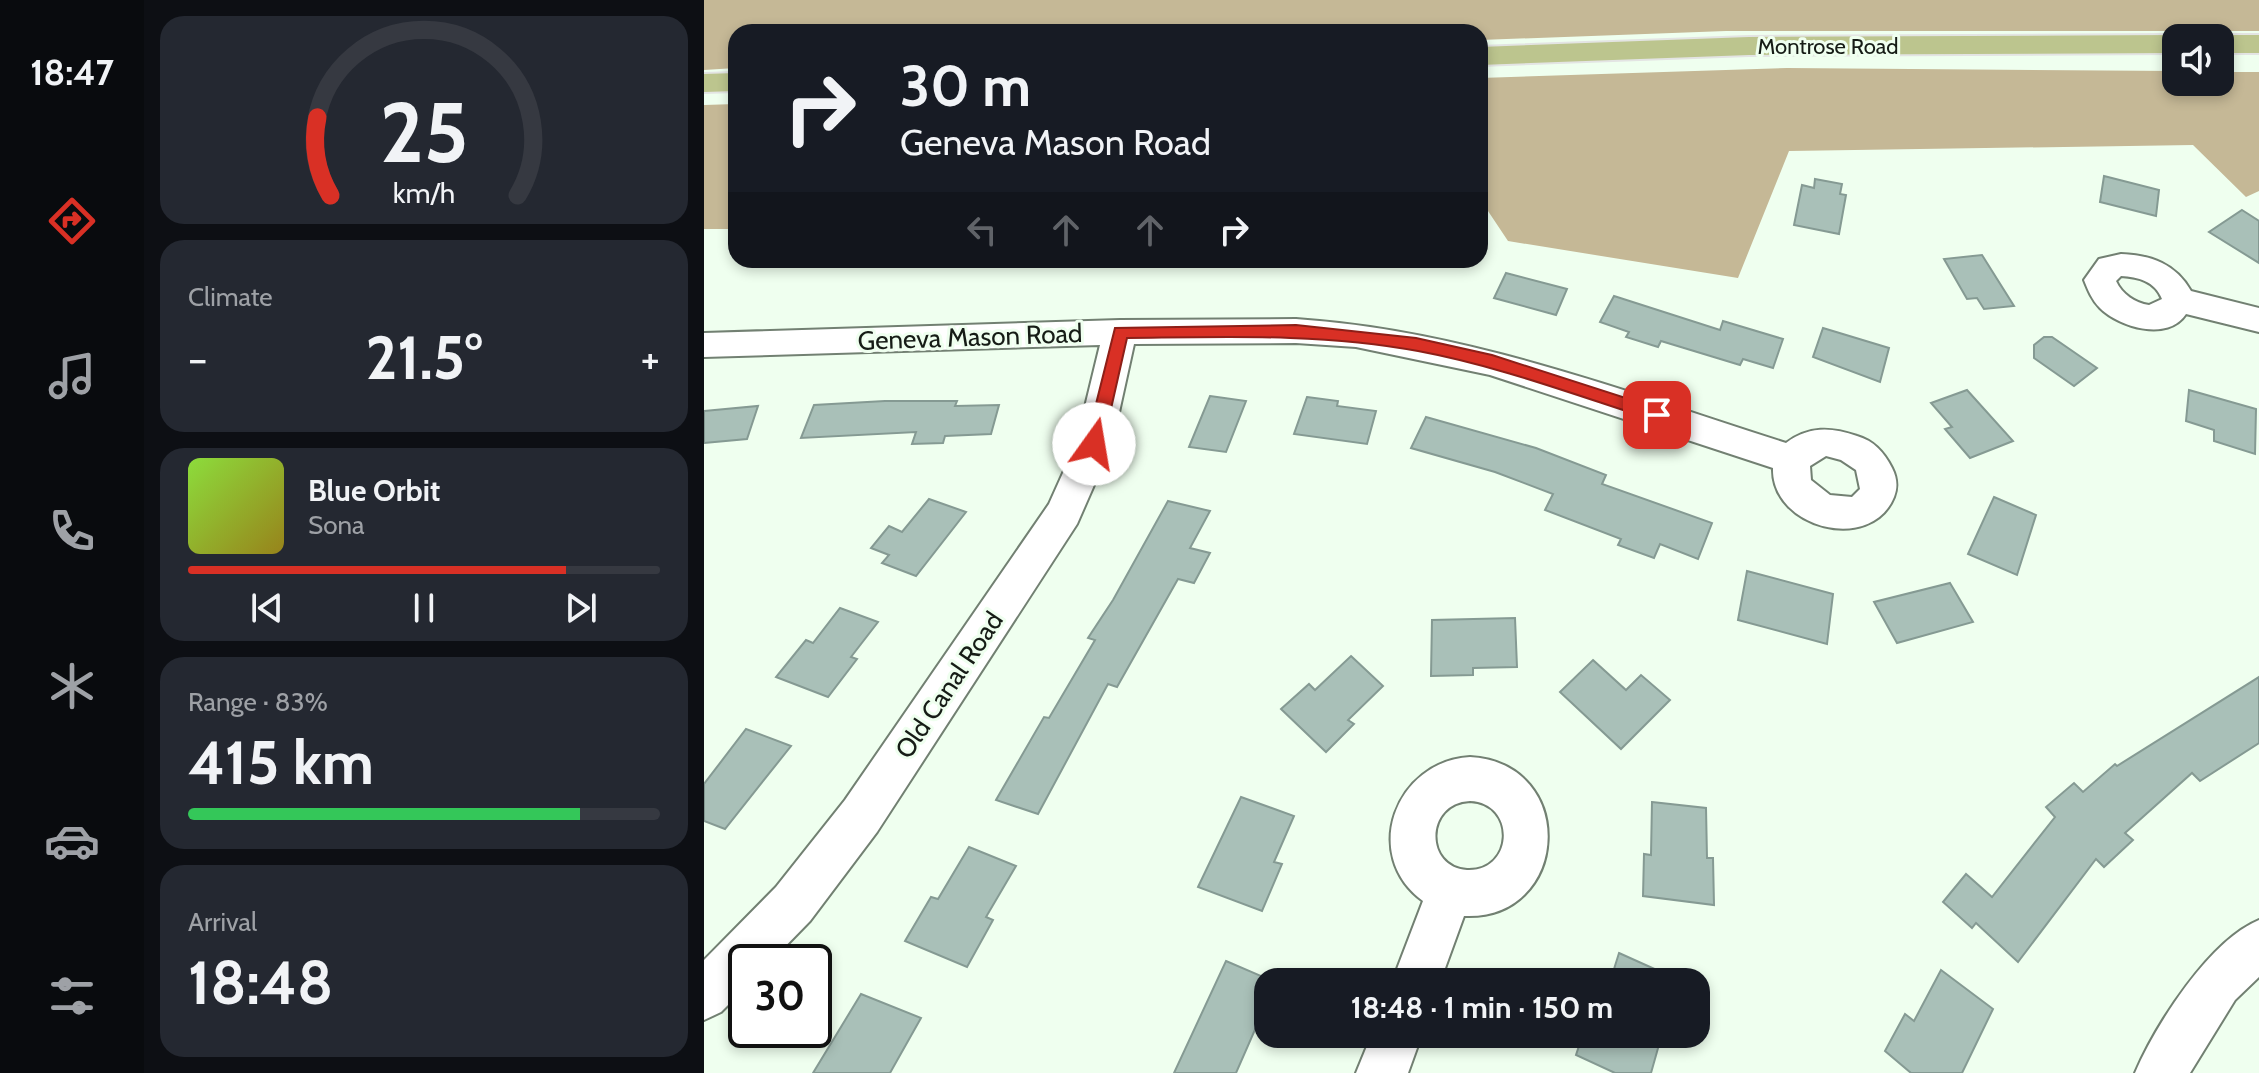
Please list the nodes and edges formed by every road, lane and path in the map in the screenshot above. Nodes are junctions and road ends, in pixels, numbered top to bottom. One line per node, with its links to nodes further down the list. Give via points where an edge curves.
1 (2162, 44): 4 (main road, Montrose Road, via 1749,46)
2 (2234, 44): 3 (main road)
3 (2259, 44)
4 (1488, 56)
5 (728, 82): 6 (main road)
6 (704, 83)
7 (2178, 300): 8 (street)
8 (2259, 320)
9 (1120, 332): 10 (street, Geneva Mason Road); 11 (street, Geneva Mason Road, via 1296,331 1416,344 1548,378); 15 (street, Old Canal Road, via 1094,444 1064,513 861,816 793,904)
10 (704, 345)
11 (1793, 460)
12 (1450, 891): 14 (street)
13 (2259, 944): 18 (street, via 2218,983)
14 (1421, 968)
15 (704, 995)
16 (1392, 1048): 17 (street)
17 (1382, 1073)
18 (2161, 1073)

